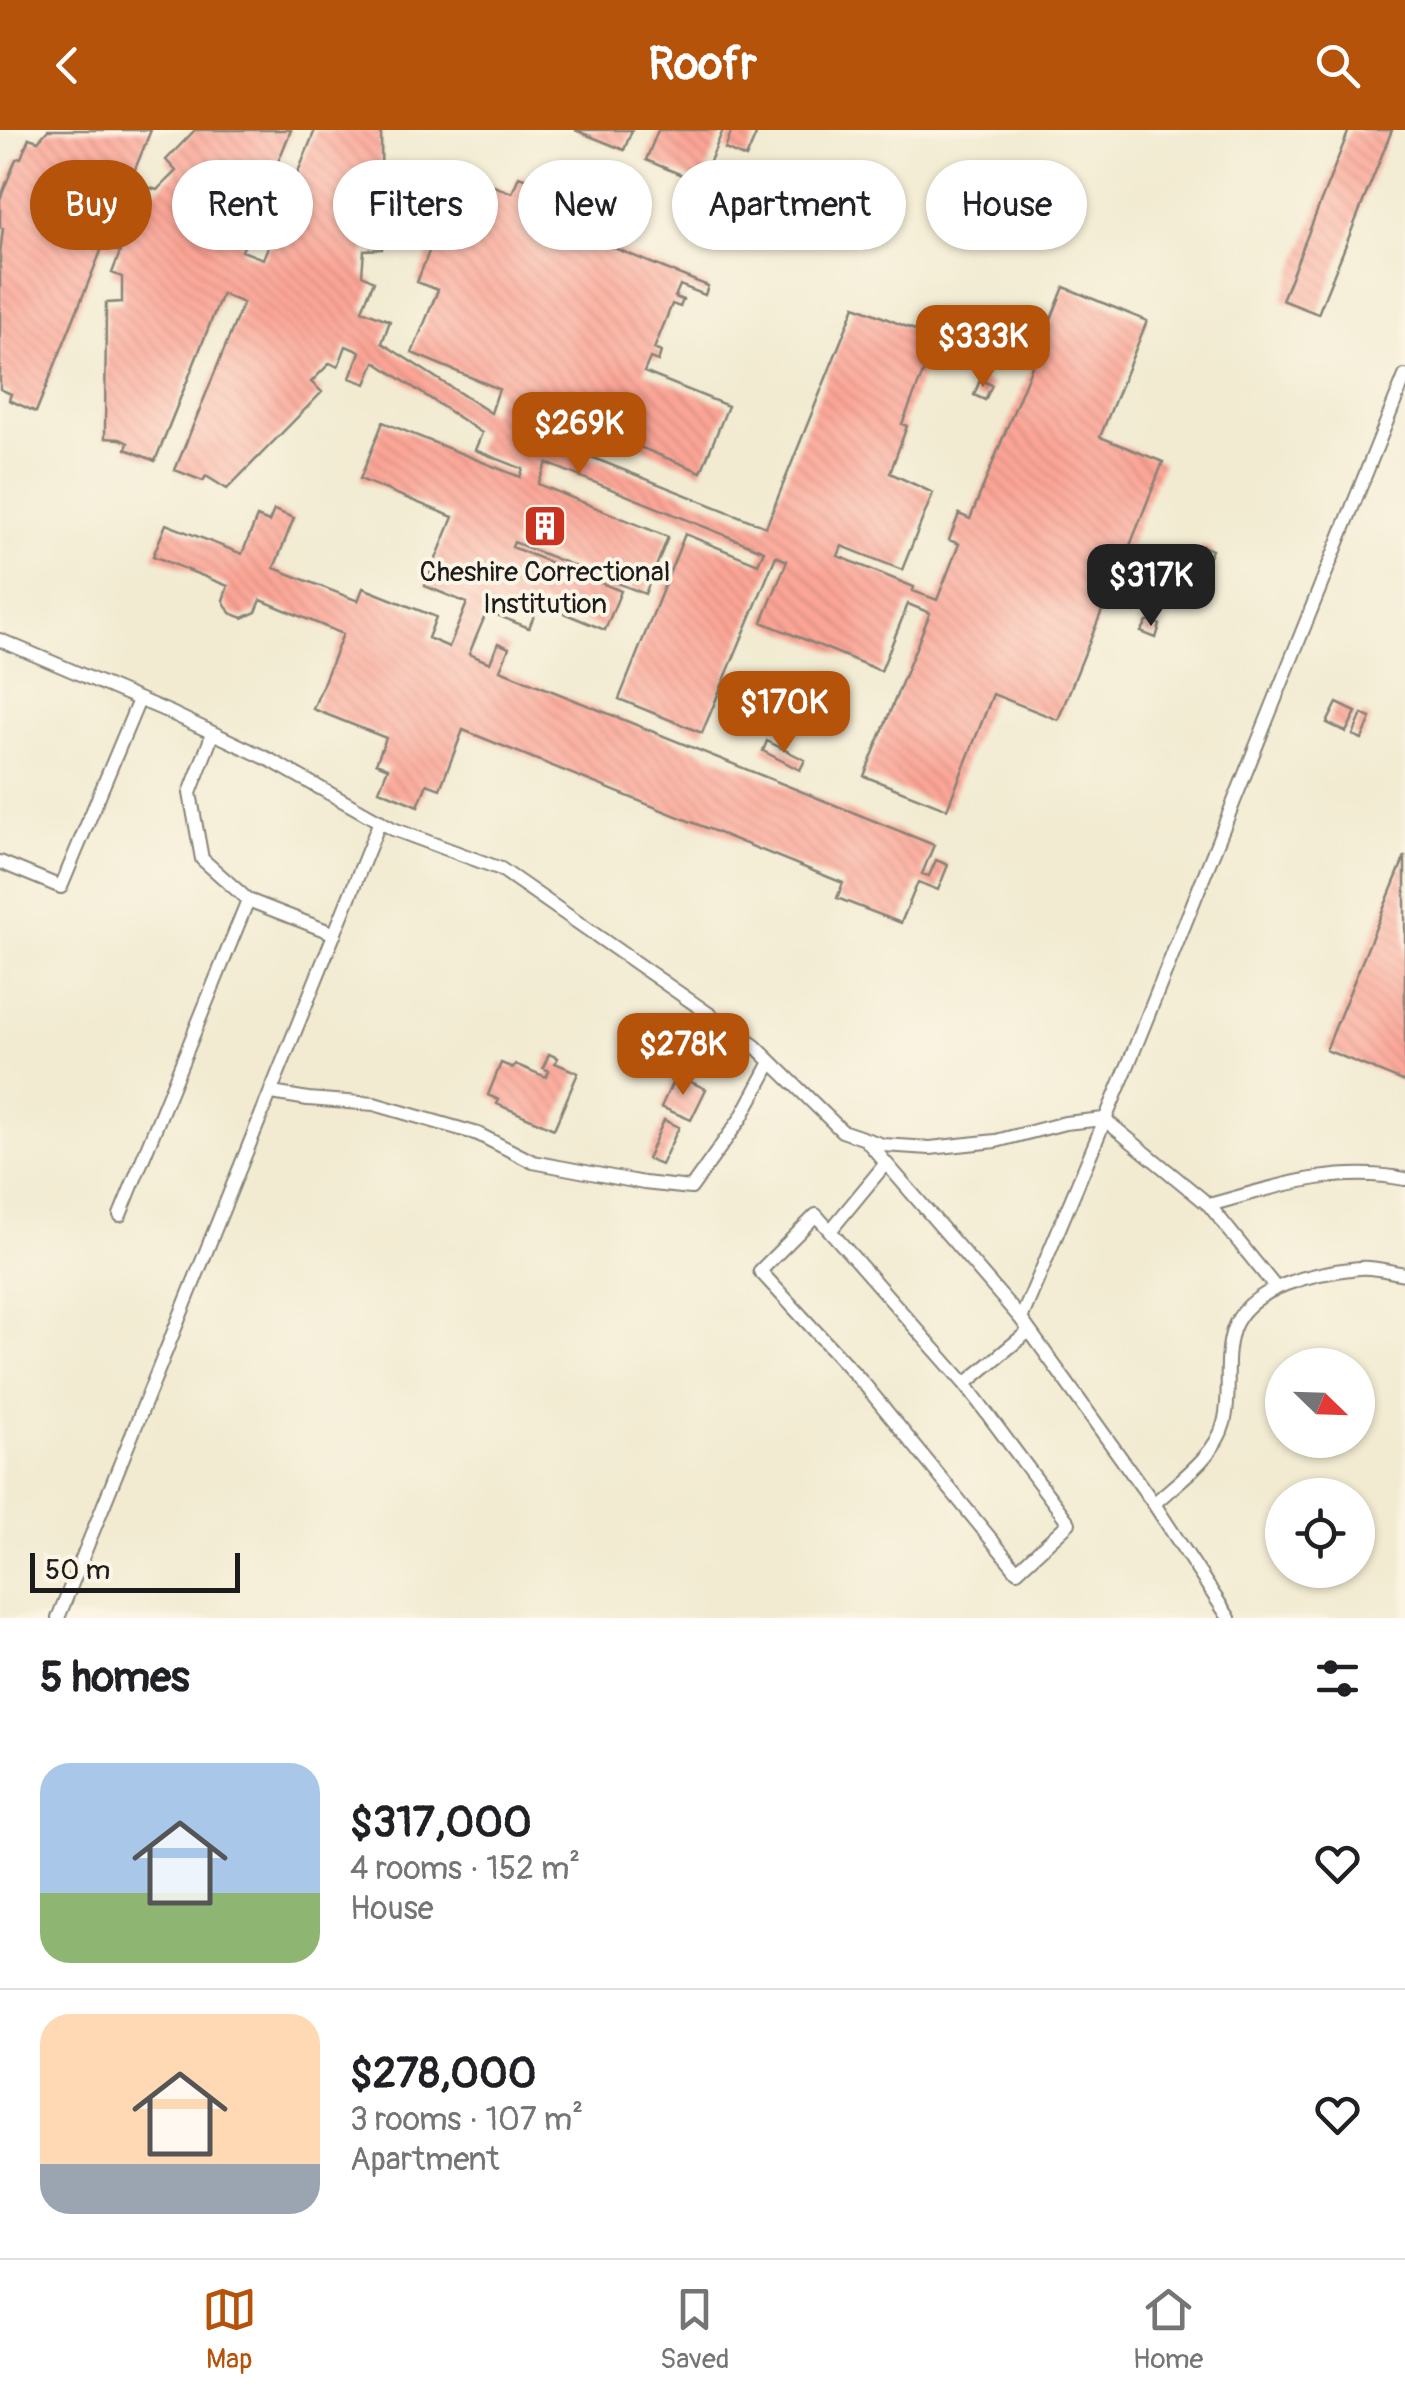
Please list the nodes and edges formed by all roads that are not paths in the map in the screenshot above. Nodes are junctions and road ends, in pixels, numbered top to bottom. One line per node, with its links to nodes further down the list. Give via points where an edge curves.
1 (1405, 376): 11 (lane)
2 (0, 640): 3 (lane)
3 (139, 700): 4 (lane); 6 (lane, via 62,887)
4 (213, 734): 5 (lane); 7 (lane, via 190,792 202,860)
5 (380, 822): 8 (lane); 9 (lane, via 501,869)
6 (0, 862)
7 (248, 900): 8 (lane); 16 (lane)
8 (335, 934): 10 (lane)
9 (771, 1062): 10 (lane, via 691,1188 533,1162 478,1134 374,1104); 12 (lane, via 842,1130)
10 (272, 1093): 23 (lane)
11 (1104, 1119): 12 (lane, via 930,1148); 15 (lane); 20 (lane)
12 (864, 1138): 13 (lane)
13 (886, 1164): 17 (lane); 20 (lane)
14 (1405, 1180): 15 (lane, via 1314,1176)
15 (1209, 1206): 19 (lane)
16 (120, 1215)
17 (830, 1231): 21 (lane); 21 (lane, via 816,1215 760,1271 865,1385 1017,1571 1069,1523)
18 (1405, 1274): 19 (lane, via 1362,1267)
19 (1276, 1288): 22 (lane, via 1234,1326 1225,1422 1210,1453)
20 (1025, 1325): 21 (lane); 22 (lane)
21 (965, 1384)
22 (1154, 1504): 24 (lane)
23 (58, 1618)
24 (1229, 1618)

